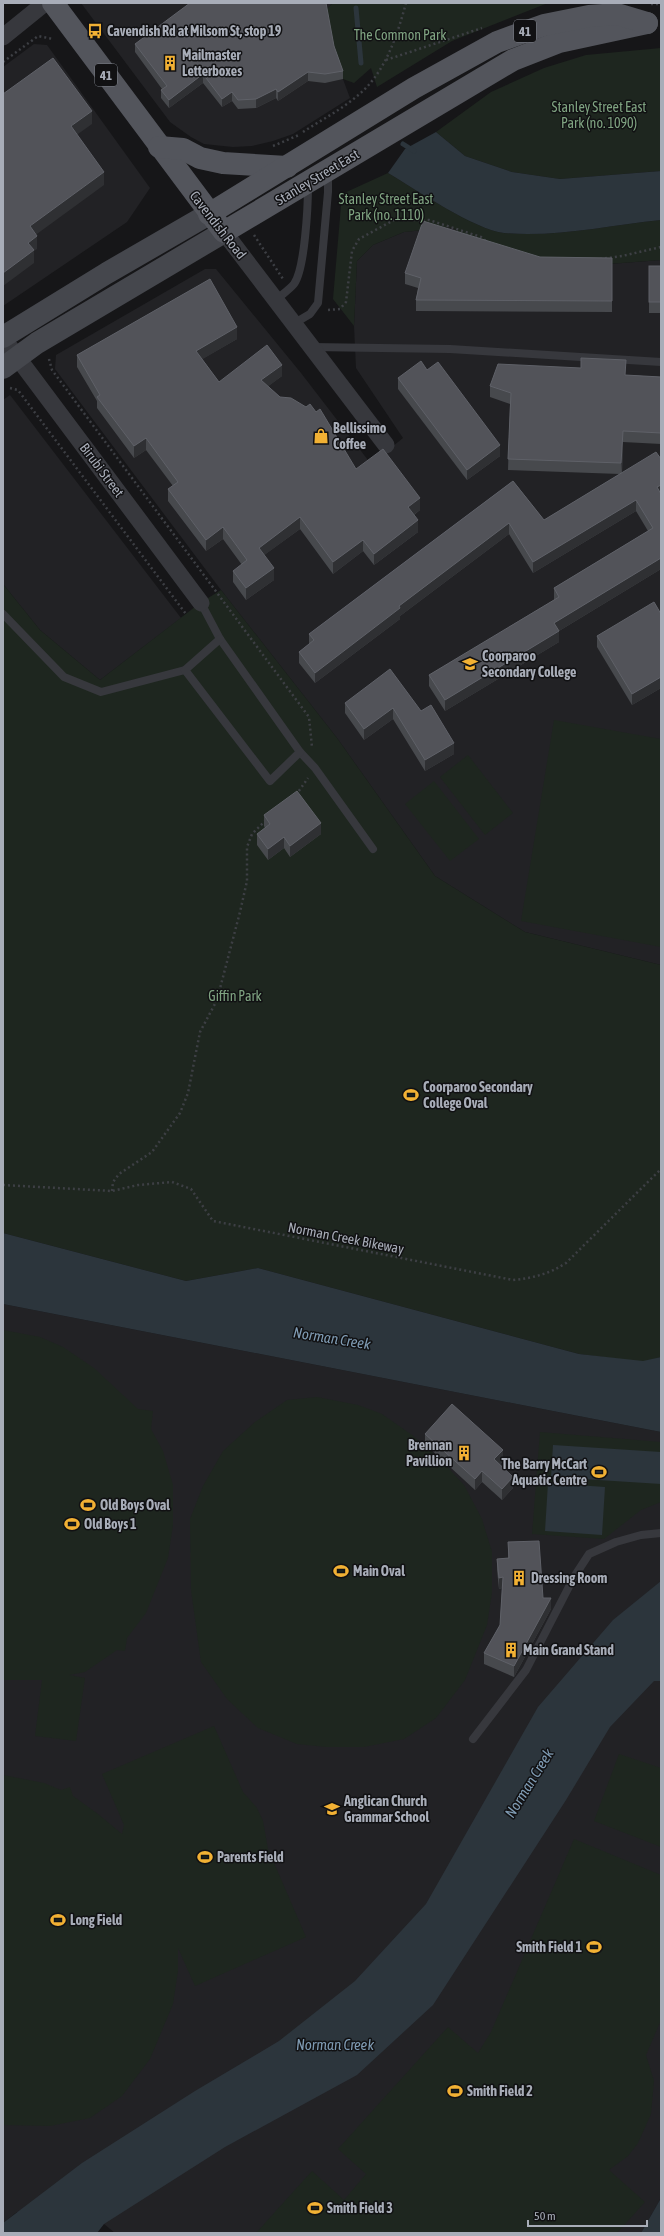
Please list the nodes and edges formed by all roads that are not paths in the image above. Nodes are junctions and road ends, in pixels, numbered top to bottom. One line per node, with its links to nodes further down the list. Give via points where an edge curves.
1 (45, 3): 4 (street)
2 (53, 3): 5 (main road, Cavendish Road / 41)
3 (654, 23): 6 (main road, Stanley Street East / 41, via 617,14 589,16 544,25 497,42 420,85); 7 (main road, Stanley Street East / 41, via 559,42 513,60)
4 (3, 37)
5 (160, 147): 6 (main road, via 183,149 200,158 223,163); 9 (main road, Cavendish Road / 41)
6 (287, 166): 9 (main road, Stanley Street East / 41)
7 (328, 170): 8 (main road, Stanley Street East / 41); 12 (lane, via 319,296 310,314)
8 (308, 182): 10 (main road, Stanley Street East / 41); 11 (lane, via 308,209 300,270 291,287)
9 (209, 214): 10 (main road, Cavendish Road / 41); 13 (main road, Stanley Street East)
10 (224, 232): 11 (street, Cavendish Road); 16 (main road, Stanley Street East, via 43,340)
11 (275, 301): 12 (street, Cavendish Road)
12 (292, 324): 14 (street, Cavendish Road)
13 (3, 338): 16 (street, Birubi Street)
14 (311, 347): 15 (lane, via 450,349); 17 (street, Cavendish Road)
15 (661, 362)
16 (10, 363): 18 (street, Birubi Street)
17 (386, 445)
18 (200, 603): 20 (lane)
19 (3, 614): 21 (lane, via 64,677 101,692)
20 (220, 639): 21 (lane); 22 (lane)
21 (185, 670): 22 (lane, via 270,781)
22 (300, 752): 23 (lane, via 315,768)
23 (372, 849)
24 (661, 1533): 25 (lane, via 616,1542 589,1554 574,1577 526,1670)
25 (473, 1739)

